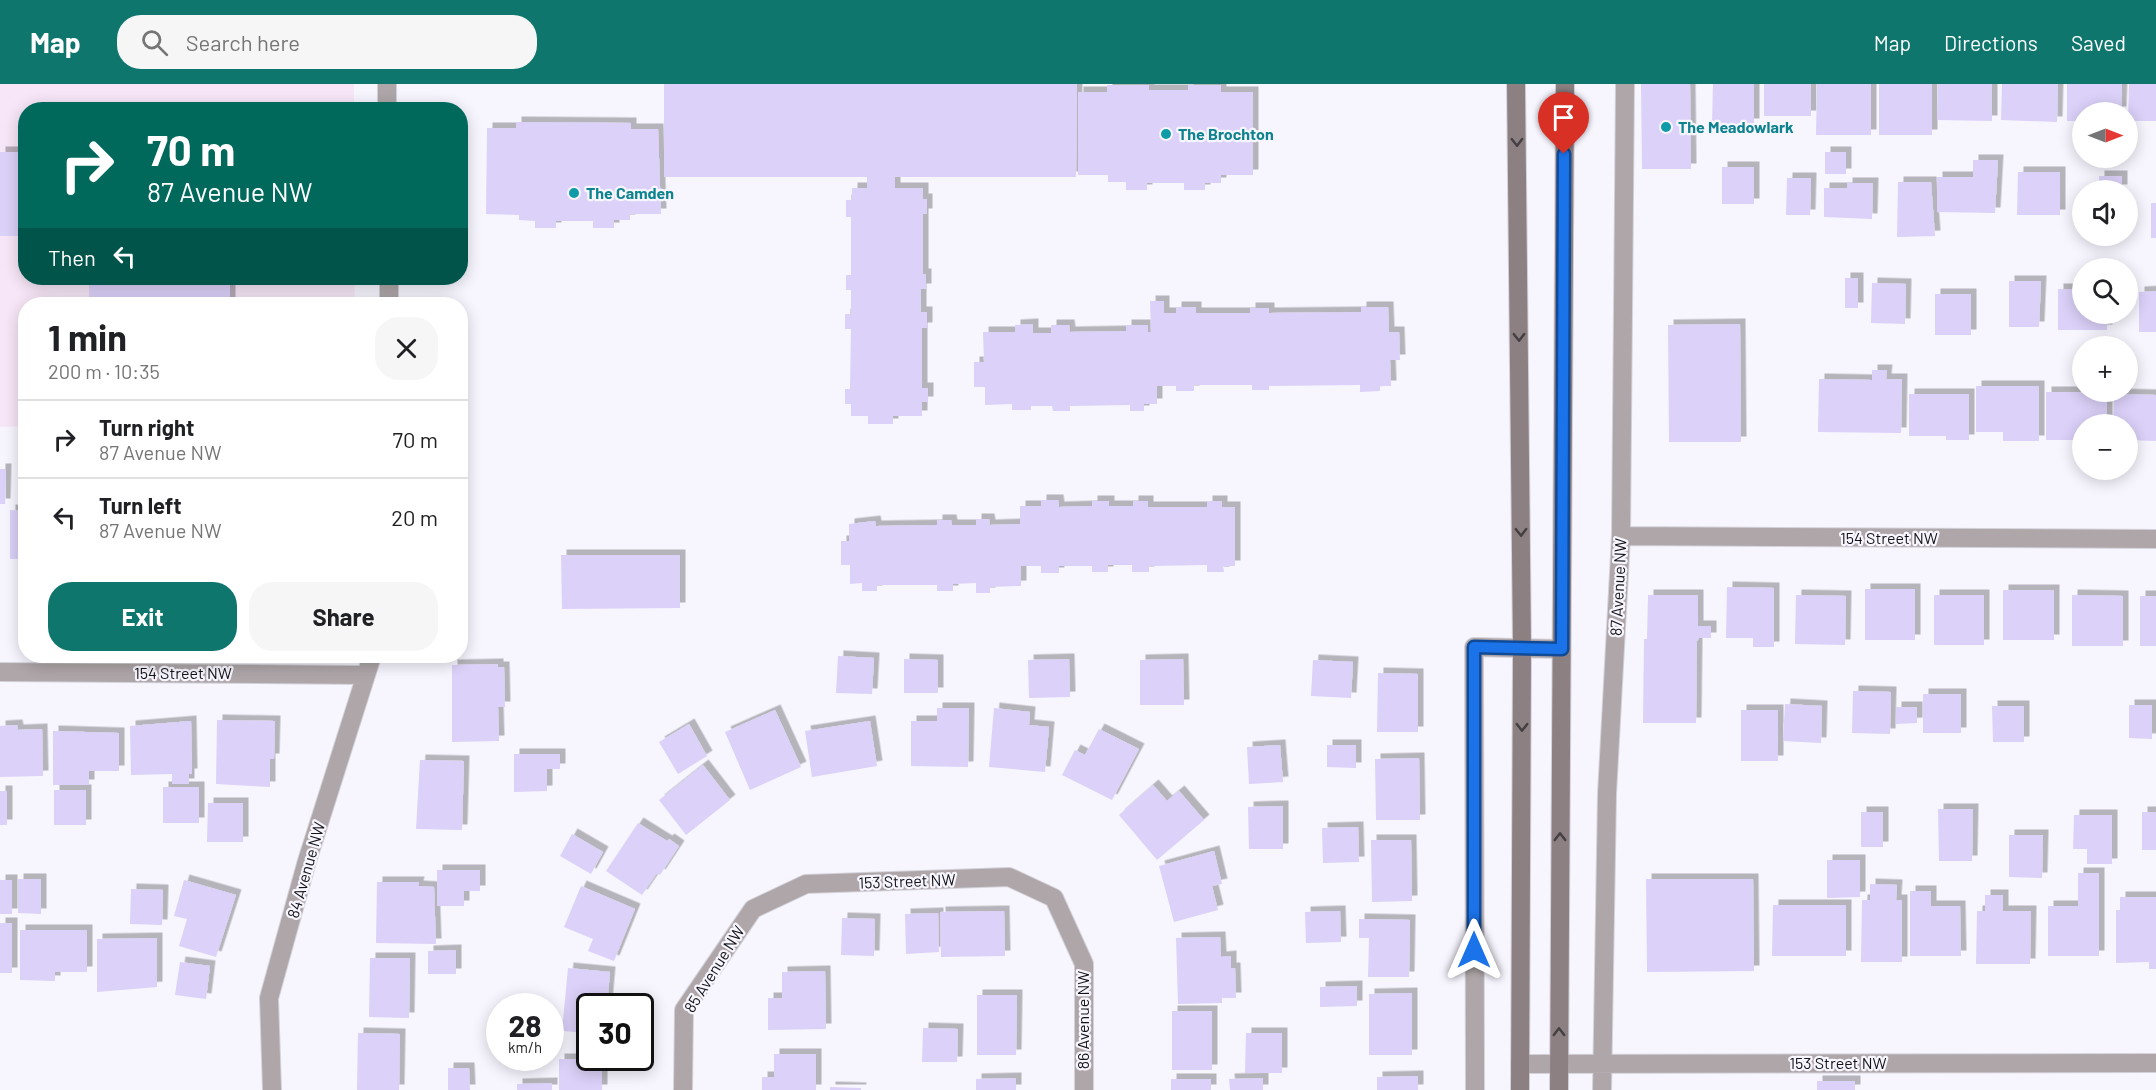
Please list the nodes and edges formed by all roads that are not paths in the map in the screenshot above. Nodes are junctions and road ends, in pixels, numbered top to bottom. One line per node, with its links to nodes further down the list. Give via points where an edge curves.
1 (387, 84): 5 (street)
2 (1516, 84): 8 (main road, one-way to 8)
3 (1565, 84): 9 (main road)
4 (1625, 84): 6 (street, 87 Avenue NW)
5 (387, 102)
6 (1621, 536): 7 (street, 154 Street NW); 15 (street, 87 Avenue NW, via 1607,794)
7 (2156, 539)
8 (1522, 648): 9 (street); 17 (main road, one-way to 17); 22 (street, via 1474,647)
9 (1562, 649): 18 (main road, one-way to 9)
10 (370, 663): 12 (street, 84 Avenue NW)
11 (0, 672): 12 (street, 154 Street NW)
12 (366, 675): 19 (street, 84 Avenue NW, via 307,861 269,998)
13 (1009, 877): 14 (street, 153 Street NW); 21 (street, 86 Avenue NW, via 1054,898 1084,964)
14 (806, 884): 20 (street, 85 Avenue NW, via 753,909 684,1010)
15 (1602, 1063): 16 (street, 153 Street NW); 18 (street, 153 Street NW); 25 (street, 87 Avenue NW)
16 (2156, 1063)
17 (1520, 1064): 18 (street, 153 Street NW); 23 (main road)
18 (1559, 1064): 24 (main road)
19 (272, 1090)
20 (683, 1090)
21 (1084, 1090)
22 (1475, 1090)
23 (1520, 1090)
24 (1559, 1090)
25 (1602, 1090)

